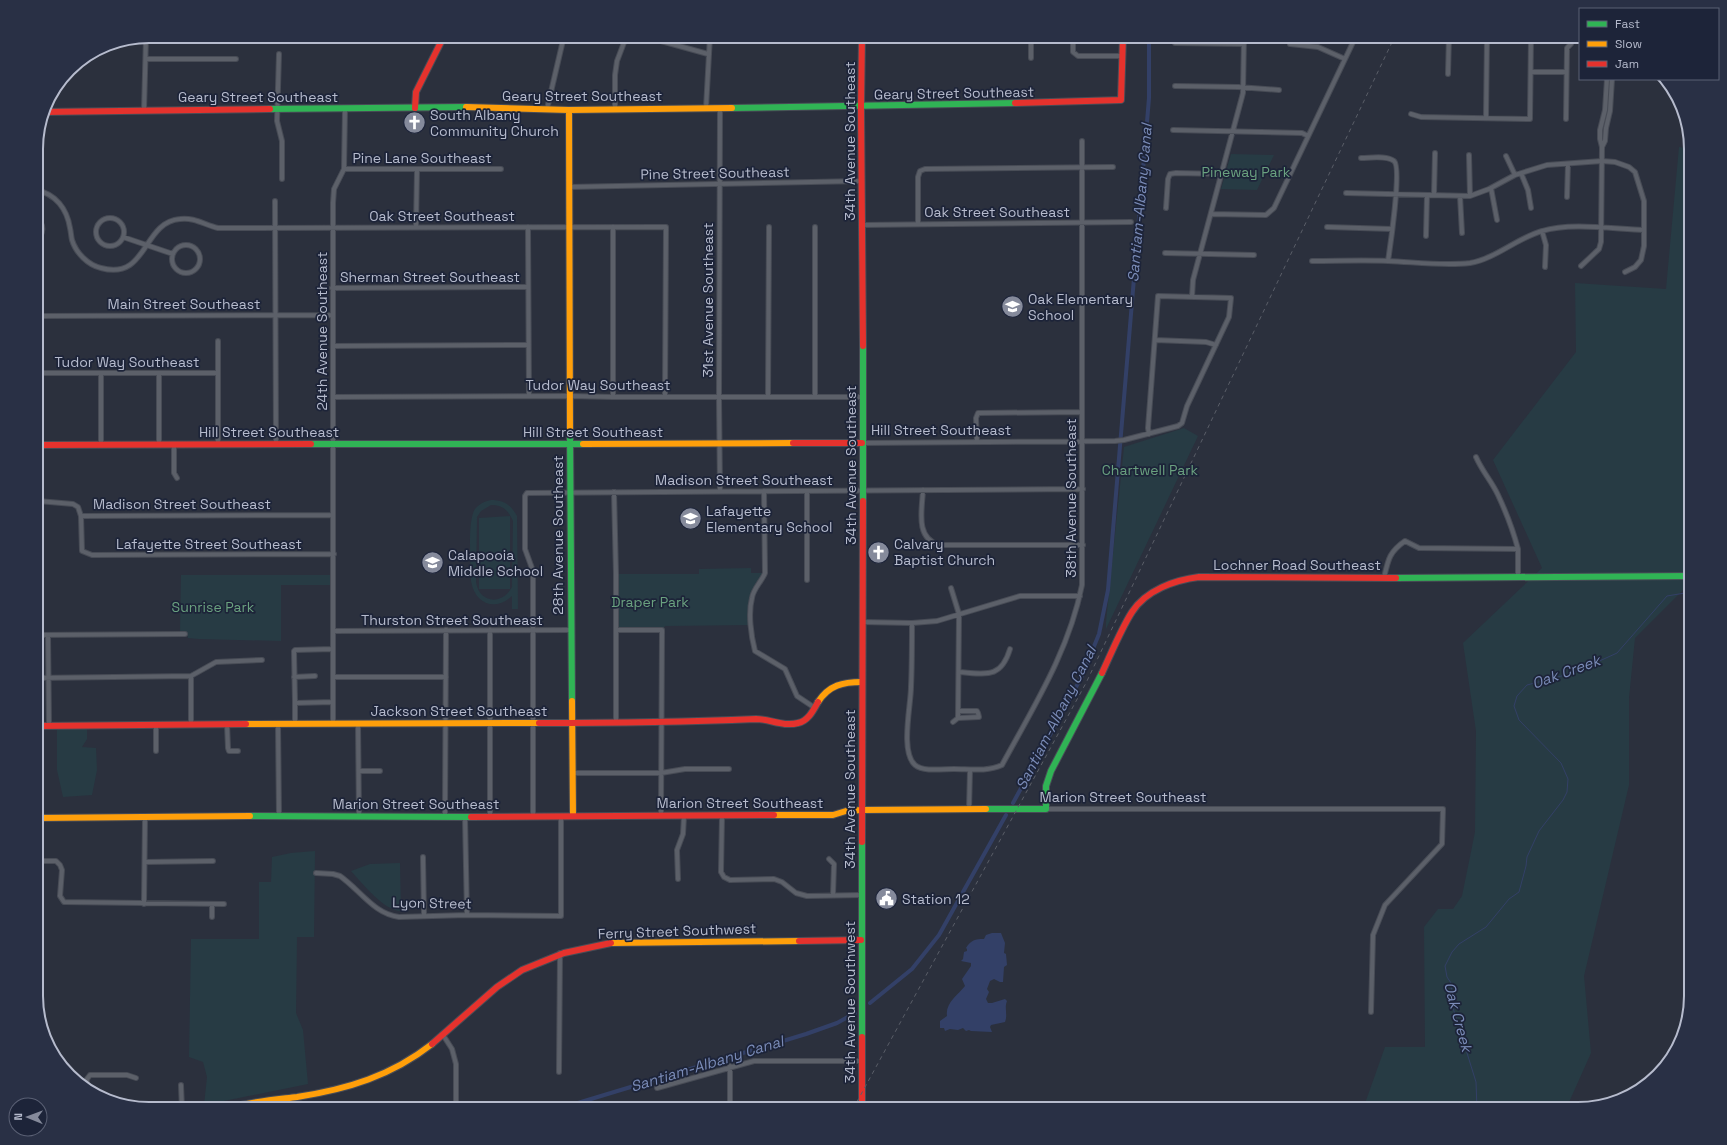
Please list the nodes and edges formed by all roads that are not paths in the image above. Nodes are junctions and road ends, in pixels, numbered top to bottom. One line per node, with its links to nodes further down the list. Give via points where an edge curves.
1 (146, 43): 23 (street)
2 (440, 43): 36 (street, via 416,92)
3 (562, 43): 41 (street)
4 (623, 43): 37 (street, via 616,69)
5 (668, 43): 20 (street)
6 (709, 43): 20 (street)
7 (862, 43): 35 (street, 34th Avenue Southeast)
8 (1031, 43): 22 (street)
9 (1074, 43): 21 (street, via 1073,52 1078,56)
10 (1123, 43): 21 (street)
11 (1175, 43): 16 (street)
12 (1353, 43): 25 (street)
13 (1449, 43): 28 (street)
14 (1487, 43): 49 (street)
15 (1531, 43): 26 (street)
16 (1244, 44): 33 (street)
17 (1290, 44): 25 (street, via 1318,47)
18 (1571, 44): 27 (street, via 1567,48)
19 (279, 54): 43 (street)
20 (708, 54): 38 (street)
21 (1123, 56): 35 (street, Geary Street Southeast, via 1121,100)
22 (1031, 58)
23 (146, 59): 24 (street); 42 (street)
24 (236, 59)
25 (1345, 59): 53 (street)
26 (1531, 72): 27 (street); 49 (street, via 1530,119)
27 (1566, 72): 50 (street)
28 (1448, 74)
29 (1607, 80): 32 (street)
30 (1612, 80): 32 (street)
31 (1175, 86): 33 (street)
32 (1609, 86): 45 (street); 46 (street)
33 (1243, 88): 34 (street); 52 (street)
34 (1279, 90)
35 (861, 107): 39 (street, Geary Street Southeast); 71 (street, 34th Avenue Southeast)
36 (415, 108): 40 (street, Geary Street Southeast); 41 (street, Geary Street Southeast)
37 (615, 108): 38 (street, Geary Street Southeast); 44 (street, Geary Street Southeast)
38 (706, 108): 39 (street, Geary Street Southeast)
39 (720, 108): 72 (street, 31st Avenue Southeast)
40 (345, 109): 43 (street, Geary Street Southeast); 65 (street, 24th Avenue Southeast)
41 (547, 109): 44 (street, Geary Street Southeast)
42 (144, 110): 43 (street, Geary Street Southeast); 47 (street, Geary Street Southeast)
43 (278, 110): 70 (street, via 277,121 282,141)
44 (569, 110): 73 (street, 28th Avenue Southeast)
45 (1605, 110): 46 (street); 55 (street, via 1600,130)
46 (1610, 111): 55 (street)
47 (50, 112)
48 (1412, 114): 49 (street, via 1421,117)
49 (1486, 118)
50 (1566, 119)
51 (1173, 130): 52 (street)
52 (1233, 131): 53 (street, via 1302,133); 68 (street)
53 (1308, 136): 86 (street, via 1278,201 1270,212 1266,215)
54 (1082, 141): 62 (street, 38th Avenue Southeast)
55 (1602, 146): 60 (street)
56 (1435, 153): 79 (street)
57 (1469, 155): 81 (street)
58 (1506, 156): 69 (street)
59 (1361, 158): 77 (street, via 1388,158 1396,163)
60 (1602, 161): 61 (street); 101 (street); 103 (street, via 1622,164 1635,172 1644,201)
61 (1568, 164): 67 (street, via 1547,165); 82 (street)
62 (1082, 167): 63 (street); 88 (street, 38th Avenue Southeast); 90 (street, via 925,169 920,171 918,177)
63 (1113, 167)
64 (501, 169): 66 (street, Pine Lane Southeast)
65 (344, 170): 66 (street, Pine Lane Southeast); 99 (street, 24th Avenue Southeast, via 333,196)
66 (417, 170): 100 (street)
67 (1521, 173): 69 (street); 85 (street, via 1528,190)
68 (1222, 174): 84 (street, via 1172,173 1168,179); 86 (street)
69 (1515, 175): 74 (street)
70 (282, 179)
71 (861, 181): 72 (street, Pine Street Southeast); 91 (street, 34th Avenue Southeast)
72 (720, 184): 73 (street, Pine Street Southeast); 139 (street, 31st Avenue Southeast)
73 (569, 187): 93 (street, 28th Avenue Southeast)
74 (1491, 188): 81 (street); 87 (street)
75 (43, 192): 108 (street, Oak Street Southeast, via 55,198 63,206 68,216 72,240 81,256 94,266 108,269 123,267 143,254)
76 (1346, 193): 77 (street)
77 (1396, 194): 78 (street); 102 (street)
78 (1427, 195): 79 (street); 106 (street)
79 (1434, 195): 80 (street)
80 (1460, 196): 81 (street); 105 (street)
81 (1470, 196)
82 (1567, 197)
83 (275, 201): 98 (street)
84 (1166, 208)
85 (1531, 208)
86 (1211, 214): 111 (street)
87 (1497, 220)
88 (1082, 222): 89 (street, Oak Street Southeast); 90 (street, Oak Street Southeast); 142 (street, 38th Avenue Southeast)
89 (1131, 222)
90 (918, 224): 91 (street, Oak Street Southeast)
91 (862, 225): 141 (street, 34th Avenue Southeast)
92 (528, 227): 93 (street, Oak Street Southeast); 100 (street, Oak Street Southeast); 118 (street)
93 (569, 227): 94 (street, Oak Street Southeast); 134 (street, 28th Avenue Southeast)
94 (614, 227): 137 (street); 138 (street, Oak Street Southeast, via 666,227)
95 (769, 227): 140 (street)
96 (815, 227): 135 (street)
97 (1327, 227): 102 (street)
98 (275, 228): 99 (street, Oak Street Southeast); 108 (street, Oak Street Southeast, via 218,228 190,219 179,219 163,225); 121 (street)
99 (332, 228): 100 (street, Oak Street Southeast); 119 (street, 24th Avenue Southeast)
100 (416, 228)
101 (1601, 228): 103 (street); 104 (street, via 1586,226); 115 (street, via 1599,249)
102 (1392, 229): 114 (street)
103 (1644, 230): 117 (street, via 1641,260)
104 (1542, 231): 114 (street, via 1470,262); 116 (street, via 1546,245)
105 (1462, 233)
106 (1426, 236)
107 (123, 237): 107 (street, via 124,227 116,219 105,218 97,226 97,237 104,245 115,246); 108 (street)
108 (148, 244): 110 (street)
109 (1165, 253): 111 (street)
110 (173, 254): 110 (street, via 173,264 181,272 191,271 198,264 198,253 191,246 180,246)
111 (1199, 254): 112 (street); 120 (street)
112 (1254, 255)
113 (1312, 261): 114 (street)
114 (1388, 261)
115 (1581, 266)
116 (1545, 267)
117 (1625, 272)
118 (528, 287): 119 (street, Sherman Street Southeast); 126 (street)
119 (332, 288): 122 (street, 24th Avenue Southeast)
120 (1192, 297): 124 (street, via 1158,296); 127 (street, Hill Street Southeast, via 1231,298 1229,317)
121 (276, 315): 122 (street, Main Street Southeast); 123 (street, Main Street Southeast); 149 (street)
122 (332, 315): 128 (street, 24th Avenue Southeast)
123 (43, 316)
124 (1155, 340): 127 (street, via 1206,342); 143 (street)
125 (218, 341): 132 (street)
126 (528, 345): 128 (street); 133 (street)
127 (1216, 345): 143 (street, Hill Street Southeast, via 1185,411 1182,423)
128 (333, 346): 136 (street, 24th Avenue Southeast)
129 (43, 373): 130 (street, Tudor Way Southeast)
130 (101, 373): 131 (street, Tudor Way Southeast); 153 (street)
131 (159, 373): 132 (street, Tudor Way Southeast); 154 (street)
132 (217, 373): 148 (street)
133 (529, 396): 134 (street, Tudor Way Southeast); 136 (street, Tudor Way Southeast)
134 (570, 396): 137 (street, Tudor Way Southeast); 151 (street, 28th Avenue Southeast)
135 (815, 396): 140 (street, Tudor Way Southeast); 141 (street, Tudor Way Southeast)
136 (334, 397): 150 (street, 24th Avenue Southeast)
137 (613, 397): 138 (street, Tudor Way Southeast)
138 (666, 397): 139 (street, Tudor Way Southeast)
139 (719, 397): 140 (street, Tudor Way Southeast); 146 (street, 31st Avenue Southeast)
140 (768, 397)
141 (862, 397): 147 (street, 34th Avenue Southeast)
142 (1082, 412): 144 (street, 38th Avenue Southeast); 145 (street, via 978,413)
143 (1149, 434): 144 (street, Hill Street Southeast, via 1115,441)
144 (1083, 441): 145 (street, Hill Street Southeast); 158 (street, 38th Avenue Southeast)
145 (977, 442): 147 (street, Hill Street Southeast)
146 (720, 443): 147 (street, Hill Street Southeast); 151 (street, Hill Street Southeast); 161 (street, 31st Avenue Southeast)
147 (862, 443): 159 (street, 34th Avenue Southeast)
148 (218, 444): 149 (street, Hill Street Southeast); 155 (street, Hill Street Southeast)
149 (276, 444): 150 (street, Hill Street Southeast)
150 (334, 444): 151 (street, Hill Street Southeast); 167 (street, 24th Avenue Southeast)
151 (570, 444): 164 (street, 28th Avenue Southeast)
152 (43, 445): 153 (street, Hill Street Southeast)
153 (101, 445): 154 (street, Hill Street Southeast)
154 (159, 445): 155 (street, Hill Street Southeast)
155 (174, 445): 157 (street, via 174,473)
156 (1476, 457): 170 (street, via 1498,494)
157 (177, 478)
158 (1083, 489): 160 (street, Madison Street Southeast); 169 (street, 38th Avenue Southeast)
159 (863, 490): 160 (street, Madison Street Southeast); 163 (street, Madison Street Southeast); 179 (street, 34th Avenue Southeast)
160 (922, 490): 169 (street, via 922,526 927,539 932,543)
161 (720, 491): 162 (street, Madison Street Southeast); 165 (street, Madison Street Southeast)
162 (764, 491): 163 (street, Madison Street Southeast); 204 (street, via 765,573 752,597 751,637 756,651 785,669 797,696)
163 (806, 491): 175 (street)
164 (570, 492): 165 (street, Madison Street Southeast); 183 (street, 28th Avenue Southeast); 186 (street, Madison Street Southeast, via 527,493 525,496 525,549 533,571)
165 (614, 492): 184 (street)
166 (43, 501): 168 (street, Madison Street Southeast, via 73,504 78,507)
167 (333, 515): 168 (street, Madison Street Southeast); 171 (street, 24th Avenue Southeast)
168 (82, 516): 171 (street, Lafayette Street Southeast, via 81,548 85,553 92,555)
169 (1083, 546): 177 (street, 38th Avenue Southeast)
170 (1518, 549): 173 (street); 174 (street, via 1419,548 1405,541 1389,558)
171 (334, 554): 185 (street, 24th Avenue Southeast)
172 (1684, 576): 173 (street, Lochner Road Southeast)
173 (1518, 577): 174 (street, Lochner Road Southeast)
174 (1384, 578): 231 (street, Lochner Road Southeast, via 1199,577 1176,581 1156,591 1132,612 1051,771 1046,786)
175 (807, 580)
176 (951, 588): 178 (street)
177 (1080, 596): 178 (street, via 1020,596); 226 (street, 38th Avenue Southeast, via 1073,624 1057,663 1002,765 996,768)
178 (959, 614): 180 (street, via 937,621); 193 (street)
179 (862, 622): 180 (street); 201 (street, 34th Avenue Southeast)
180 (912, 623): 226 (street, via 909,756 915,765 923,768)
181 (446, 630): 182 (street, Thurston Street Southeast); 185 (street, Thurston Street Southeast); 196 (street)
182 (490, 630): 186 (street, Thurston Street Southeast); 212 (street)
183 (571, 630): 186 (street, Thurston Street Southeast); 213 (street, 28th Avenue Southeast)
184 (617, 630): 214 (street); 215 (street, via 662,630)
185 (333, 631): 190 (street, 24th Avenue Southeast)
186 (533, 631): 218 (street)
187 (185, 634): 189 (street)
188 (43, 635): 189 (street)
189 (48, 635): 200 (street)
190 (333, 649): 197 (street, via 294,651); 198 (street, 24th Avenue Southeast)
191 (1010, 649): 193 (street, via 1004,666 997,671 988,674)
192 (262, 660): 194 (street, via 216,662)
193 (959, 672): 205 (street)
194 (191, 676): 200 (street); 219 (street)
195 (315, 676): 197 (street)
196 (446, 676): 198 (street); 211 (street)
197 (294, 677): 203 (street)
198 (333, 677): 202 (street, 24th Avenue Southeast)
199 (43, 678): 200 (street)
200 (49, 678): 221 (street)
201 (862, 682): 204 (street, Jackson Street Southeast, via 845,682 833,686 822,696); 232 (street, 34th Avenue Southeast)
202 (333, 702): 203 (street); 209 (street, 24th Avenue Southeast)
203 (295, 703): 208 (street)
204 (815, 708): 215 (street, Jackson Street Southeast, via 805,721 789,725 760,719)
205 (958, 711): 206 (street); 206 (street, via 976,711 979,715 977,718)
206 (958, 718): 207 (street)
207 (953, 722)
208 (295, 723): 209 (street, Jackson Street Southeast); 217 (street, Jackson Street Southeast)
209 (333, 723): 210 (street, Jackson Street Southeast)
210 (358, 723): 211 (street, Jackson Street Southeast); 227 (street)
211 (445, 723): 212 (street, Jackson Street Southeast); 236 (street)
212 (489, 723): 218 (street, Jackson Street Southeast); 237 (street)
213 (572, 723): 214 (street, Jackson Street Southeast); 218 (street, Jackson Street Southeast); 229 (street, 28th Avenue Southeast)
214 (616, 723): 215 (street, Jackson Street Southeast)
215 (661, 723): 230 (street)
216 (227, 724): 217 (street, Jackson Street Southeast); 219 (street, Jackson Street Southeast); 224 (street, via 228,748 230,751)
217 (278, 724): 235 (street)
218 (534, 724): 244 (street)
219 (191, 725): 222 (street, Jackson Street Southeast)
220 (43, 726): 221 (street, Jackson Street Southeast)
221 (49, 726): 222 (street, Jackson Street Southeast)
222 (156, 726): 223 (street)
223 (156, 751)
224 (238, 751)
225 (729, 768): 230 (street, via 685,769)
226 (970, 770): 233 (street)
227 (359, 771): 228 (street); 242 (street)
228 (380, 771)
229 (574, 773): 230 (street); 239 (street, 28th Avenue Southeast)
230 (661, 773): 234 (street)
231 (1046, 809): 233 (street, Marion Street Southeast); 264 (street, Marion Street Southeast, via 1443,809 1442,844 1385,905 1373,935)
232 (862, 810): 233 (street, Marion Street Southeast); 241 (street, Marion Street Southeast, via 833,815); 255 (street, 34th Avenue Southeast)
233 (969, 810)
234 (661, 814): 239 (street, Marion Street Southeast); 240 (street, Marion Street Southeast)
235 (279, 816): 242 (street, Marion Street Southeast); 246 (street, Marion Street Southeast)
236 (445, 816): 242 (street, Marion Street Southeast); 243 (street, Marion Street Southeast)
237 (490, 816): 243 (street, Marion Street Southeast); 244 (street, Marion Street Southeast)
238 (561, 816): 239 (street, Marion Street Southeast); 244 (street, Marion Street Southeast); 259 (street, Lyon Street, via 561,916)
239 (574, 816)
240 (684, 816): 241 (street, Marion Street Southeast); 253 (street, via 683,834 677,850)
241 (722, 816): 254 (street, via 724,877 730,880 774,879 801,895)
242 (359, 817)
243 (465, 817): 259 (street)
244 (533, 817)
245 (43, 818): 246 (street, Marion Street Southeast)
246 (146, 818): 251 (street)
247 (423, 857): 260 (street)
248 (829, 859): 254 (street, via 834,864)
249 (43, 861): 256 (street, via 56,862 60,865 60,896 64,902)
250 (213, 861): 251 (street)
251 (145, 862): 256 (street)
252 (316, 873): 260 (street, Lyon Street, via 340,876 374,906 389,915)
253 (678, 879)
254 (833, 895): 255 (street)
255 (862, 895): 262 (street, 34th Avenue Southwest)
256 (144, 904): 257 (street)
257 (212, 904): 258 (street); 261 (street)
258 (224, 904)
259 (467, 915): 260 (street, Lyon Street)
260 (424, 916)
261 (212, 917)
262 (862, 940): 263 (street, Ferry Street Southwest, via 608,943); 266 (street, 34th Avenue Southwest)
263 (560, 954): 265 (street, Ferry Street Southwest, via 529,966 498,986); 268 (street)
264 (1371, 1012)
265 (443, 1035): 274 (street, Ferry Street Southwest, via 396,1068 367,1080 341,1088); 275 (street, via 452,1048 456,1064)
266 (862, 1061): 267 (street, via 760,1060); 277 (street, 34th Avenue Southwest)
267 (730, 1066): 272 (street); 276 (street)
268 (559, 1072)
269 (136, 1078): 270 (street, via 127,1074 90,1075)
270 (86, 1081)
271 (181, 1085): 273 (street)
272 (657, 1088)
273 (182, 1102)
274 (256, 1102)
275 (456, 1102)
276 (730, 1102)
277 (862, 1102)

